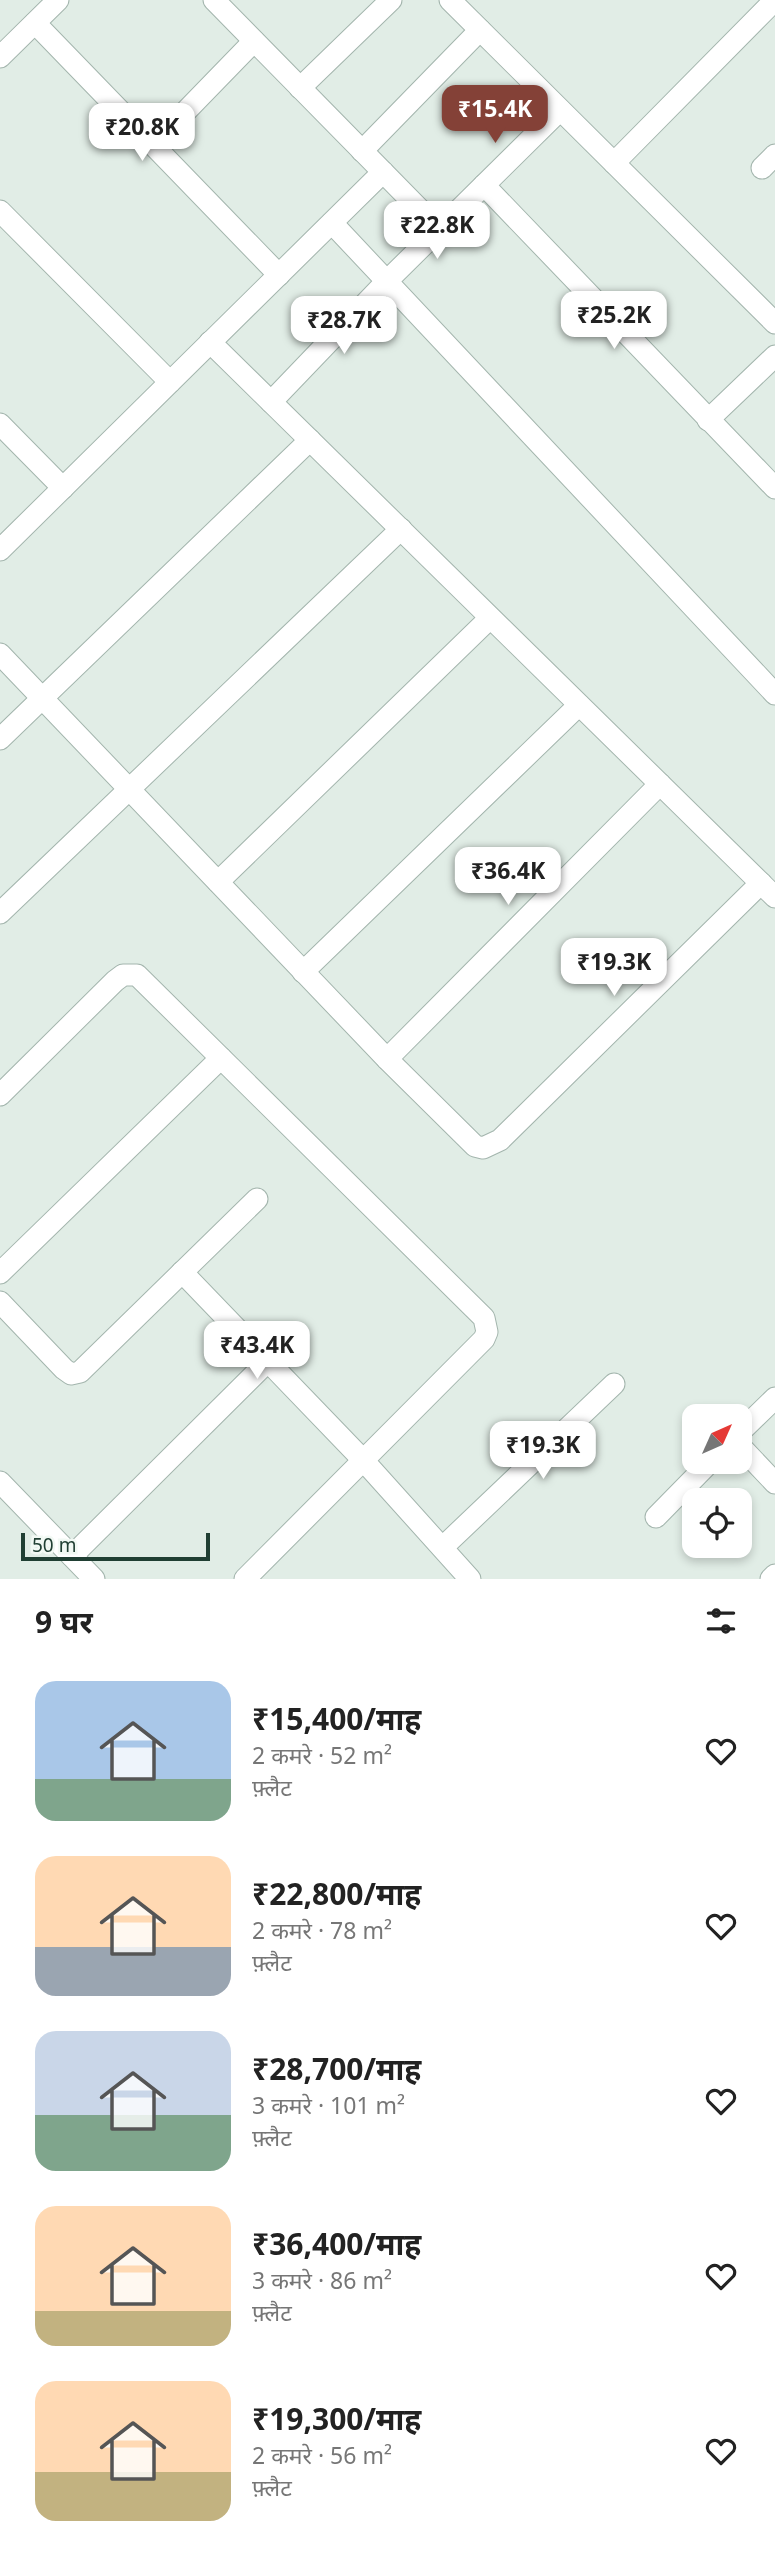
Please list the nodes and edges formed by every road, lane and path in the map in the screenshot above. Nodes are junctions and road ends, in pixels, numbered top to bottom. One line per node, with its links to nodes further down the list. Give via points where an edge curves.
1 (58, 0): 6 (street)
2 (214, 0): 8 (street)
3 (391, 0): 10 (street)
4 (450, 0): 7 (street)
5 (775, 0): 14 (street)
6 (35, 23): 9 (street); 12 (street)
7 (480, 30): 11 (street); 13 (street)
8 (254, 41): 10 (street); 12 (street)
9 (0, 57)
10 (300, 88): 13 (street)
11 (560, 110): 14 (street); 16 (street)
12 (154, 144): 20 (street)
13 (362, 151): 15 (street)
14 (614, 163): 22 (street)
15 (383, 172): 18 (street); 19 (street)
16 (484, 185): 19 (street); 27 (street)
17 (0, 211): 25 (street)
18 (331, 223): 20 (street); 21 (street)
19 (439, 230): 21 (street)
20 (279, 275): 23 (street)
21 (386, 282): 26 (street); 36 (street)
22 (775, 323)
23 (211, 342): 25 (street); 26 (street)
24 (775, 356): 27 (street)
25 (170, 382): 30 (street)
26 (271, 402): 29 (street)
27 (708, 420): 31 (street)
28 (0, 424): 30 (street)
29 (310, 440): 32 (street); 37 (street)
30 (63, 488): 33 (street)
31 (775, 488)
32 (401, 529): 34 (street); 41 (street)
33 (0, 550)
34 (490, 618): 38 (street); 42 (street)
35 (0, 654): 37 (street)
36 (775, 694)
37 (42, 697): 39 (street); 41 (street)
38 (579, 705): 40 (street); 45 (street)
39 (0, 739)
40 (660, 784): 43 (street); 47 (street)
41 (130, 789): 42 (street); 44 (street)
42 (218, 881): 45 (street)
43 (768, 890): 47 (street, via 492,1146 475,1146)
44 (0, 913)
45 (303, 972): 47 (street)
46 (220, 1058): 48 (street, via 131,973 115,981); 51 (street); 58 (street, via 484,1318 484,1339)
47 (387, 1059)
48 (0, 1095)
49 (257, 1199): 50 (street)
50 (182, 1272): 52 (street, via 80,1372 71,1374); 53 (street)
51 (0, 1273)
52 (0, 1301)
53 (268, 1361): 58 (street); 64 (street)
54 (614, 1384): 63 (street)
55 (775, 1398): 56 (street)
56 (752, 1420)
57 (752, 1459): 61 (street)
58 (363, 1460): 63 (street); 67 (street)
59 (698, 1474): 62 (street)
60 (0, 1482): 64 (street)
61 (775, 1483)
62 (656, 1517)
63 (443, 1547): 68 (street)
64 (72, 1556): 66 (street)
65 (775, 1575): 69 (street)
66 (94, 1579)
67 (245, 1579)
68 (470, 1579)
69 (771, 1579)

